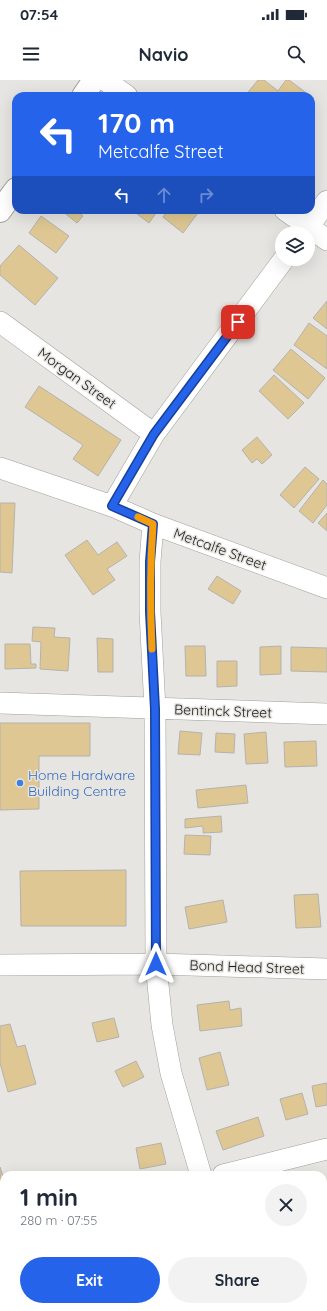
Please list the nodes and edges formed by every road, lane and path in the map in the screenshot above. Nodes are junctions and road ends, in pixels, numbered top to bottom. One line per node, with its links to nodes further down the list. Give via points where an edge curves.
1 (94, 80): 3 (main road)
2 (105, 80): 4 (street)
3 (86, 92)
4 (122, 92)
5 (12, 194): 7 (main road)
6 (327, 201): 10 (street)
7 (0, 211)
8 (289, 214): 9 (street)
9 (302, 226)
10 (309, 226)
11 (315, 234): 12 (street)
12 (327, 240)
13 (279, 266): 15 (street)
14 (0, 322): 15 (street, Morgan Street)
15 (154, 434): 17 (street)
16 (0, 468): 17 (street, Metcalfe Street)
17 (112, 506): 18 (street, Metcalfe Street)
18 (153, 524): 19 (street, Metcalfe Street); 21 (street, via 150,612)
19 (327, 588)
20 (0, 703): 21 (street, Bentinck Street)
21 (155, 709): 22 (street, Bentinck Street); 23 (street)
22 (327, 714)
23 (156, 964): 24 (street, Bond Head Street); 25 (street, Bond Head Street); 27 (street, via 162,1025 171,1074)
24 (0, 965)
25 (327, 969)
26 (327, 1149): 28 (street)
27 (199, 1171)
28 (239, 1171)

